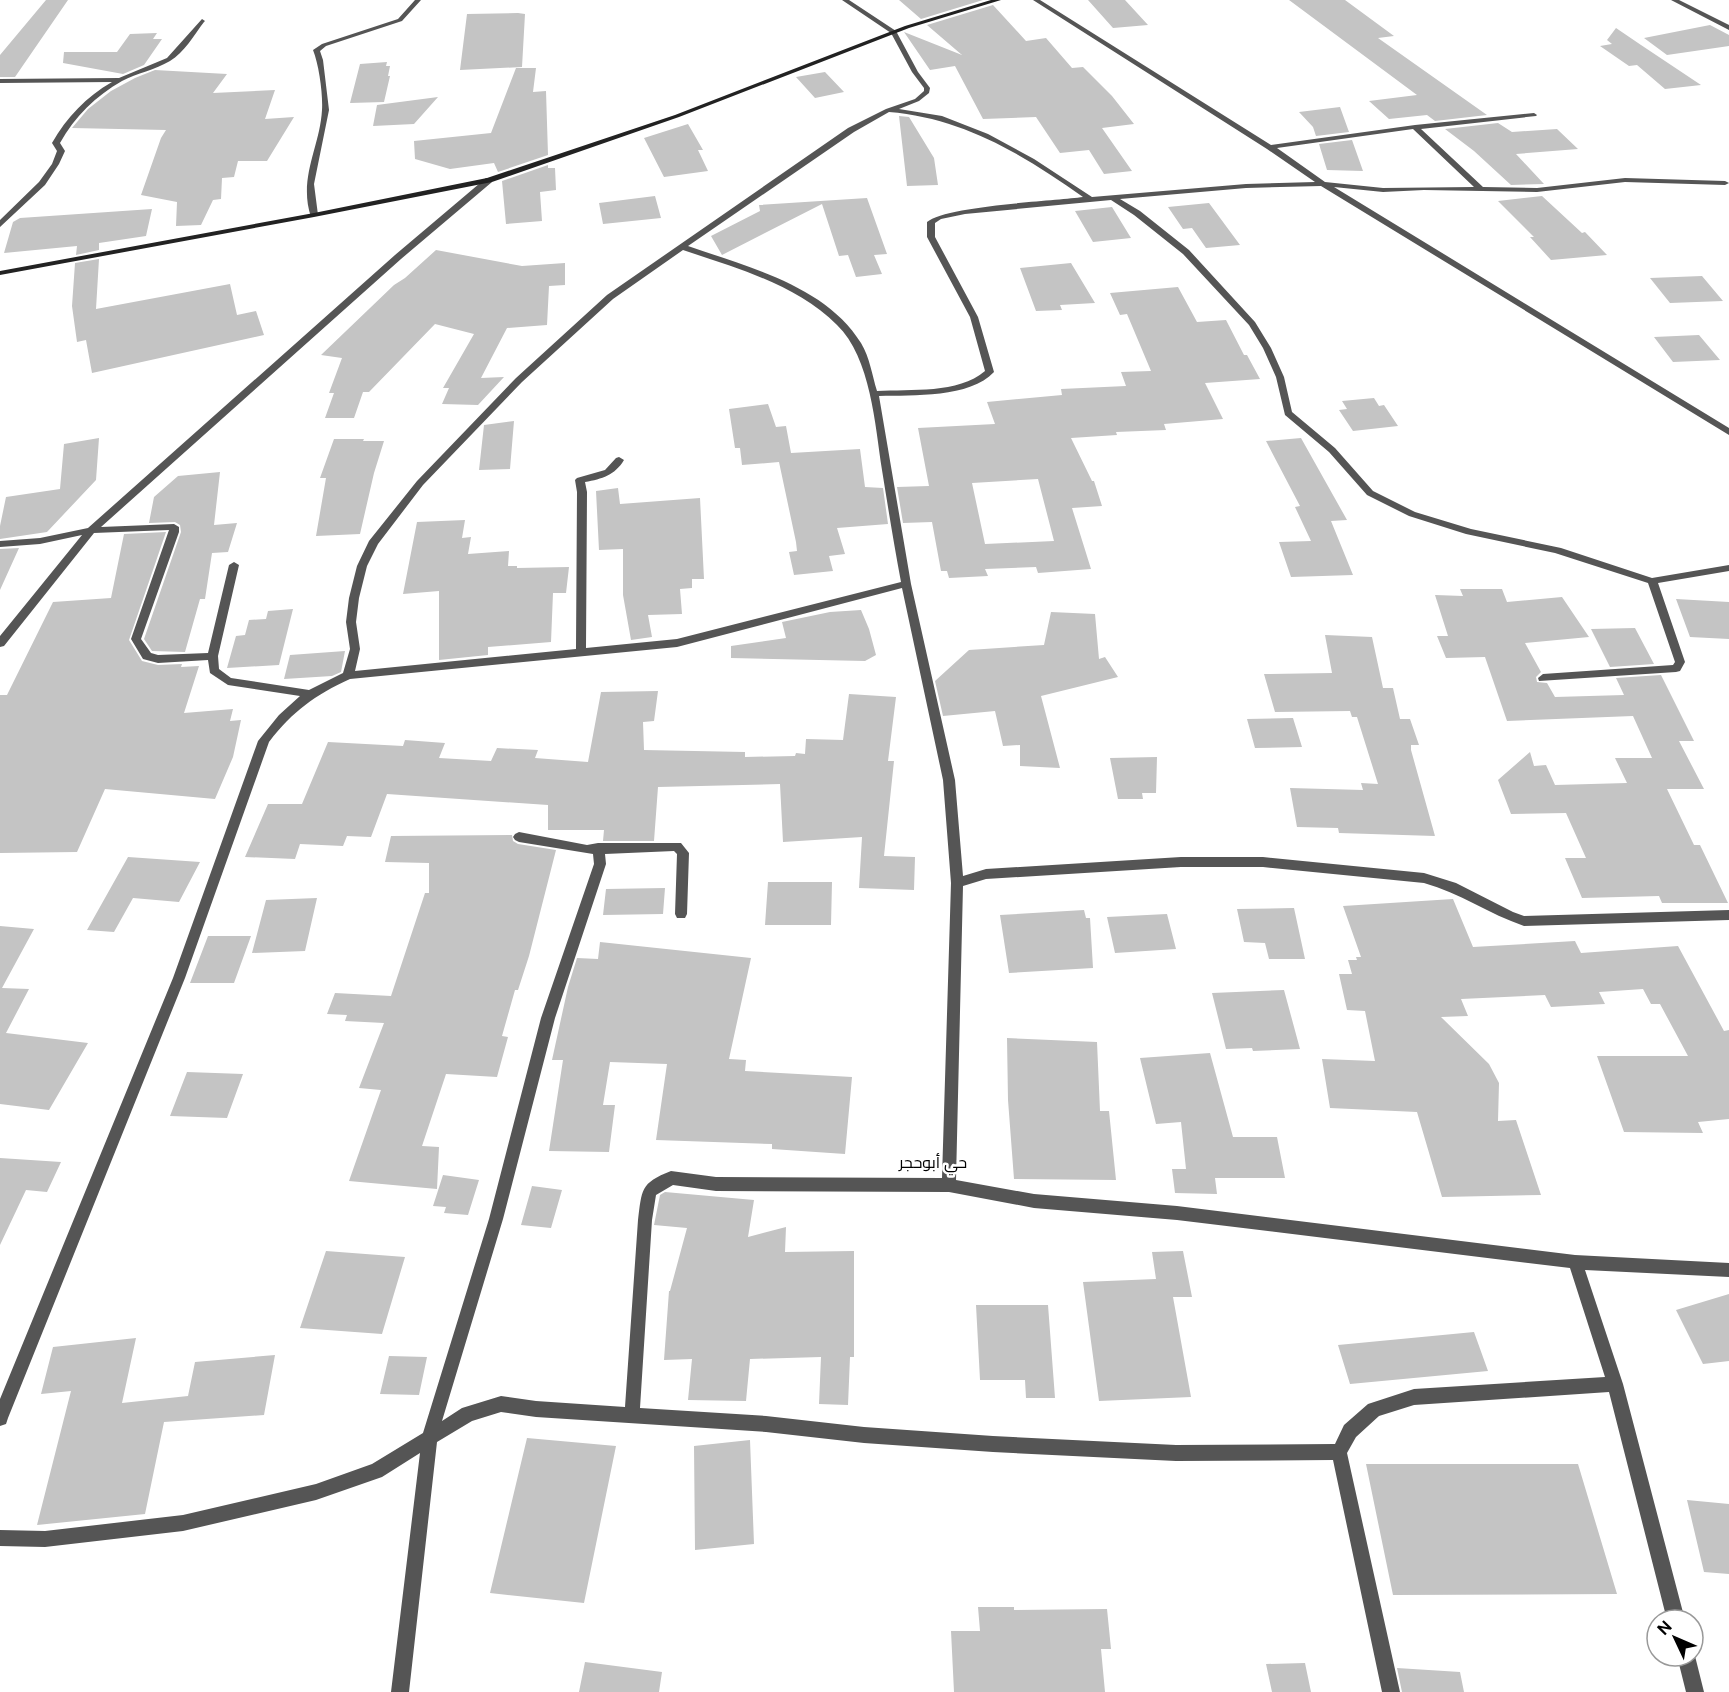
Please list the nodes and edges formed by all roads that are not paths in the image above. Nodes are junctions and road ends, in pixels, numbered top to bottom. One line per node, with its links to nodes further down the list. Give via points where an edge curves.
1 (418, 0): 21 (street, via 400,20 316,50 326,110 310,184)
2 (845, 0): 8 (street)
3 (998, 0): 8 (street)
4 (1036, 0): 14 (street)
5 (1674, 0): 7 (street)
6 (202, 21): 9 (street, via 169,59)
7 (1729, 28)
8 (894, 32): 11 (street, via 927,92); 15 (street, via 677,116)
9 (120, 80): 10 (street); 22 (street, via 85,103 56,143 61,151 54,170)
10 (0, 81)
11 (888, 110): 20 (street, via 921,113 951,122 1008,148); 23 (street, via 851,130)
12 (1534, 115): 13 (street)
13 (1415, 127): 14 (street); 18 (street)
14 (1270, 147): 16 (street)
15 (489, 180): 21 (street); 28 (street)
16 (1323, 184): 18 (street, via 1383,190); 19 (street); 26 (street)
17 (1728, 184): 18 (street, via 1626,180 1537,190)
18 (1480, 188)
19 (1112, 197): 20 (street); 32 (street, via 1186,252 1251,324 1280,377 1288,413 1332,450 1370,493 1412,514 1468,532 1557,550)
20 (1090, 199): 25 (street, via 965,212 931,222 931,237 974,317 990,372 977,383 961,387)
21 (314, 215): 24 (street)
22 (0, 225)
23 (682, 247): 25 (street, via 783,285 815,301 840,320 858,344); 37 (street, via 610,297 519,380 408,498 373,543 362,566 351,622 356,649)
24 (0, 273)
25 (874, 394): 33 (street)
26 (1729, 432)
27 (619, 460): 35 (street, via 616,467 596,478 580,480)
28 (91, 531): 29 (street); 34 (street); 36 (street, via 174,526 136,639 147,656 158,659)
29 (0, 544)
30 (234, 565): 36 (street)
31 (1729, 568): 32 (street)
32 (1653, 581): 38 (street, via 1680,662 1676,668)
33 (906, 585): 35 (street, via 677,643); 42 (street, via 949,780)
34 (0, 643)
35 (581, 653): 37 (street)
36 (213, 656): 39 (street, via 214,670 228,681)
37 (348, 675): 39 (street)
38 (1543, 678)
39 (309, 694): 50 (street, via 286,713 264,741 179,978)
40 (519, 837): 41 (street, via 587,850)
41 (598, 848): 43 (street, via 677,846 683,853); 51 (street, via 600,864 548,1018 496,1219)
42 (957, 883): 44 (street, via 1007,872 1181,862 1263,862 1424,878 1452,886 1524,921); 45 (street)
43 (681, 914)
44 (1729, 915)
45 (949, 1185): 46 (street, via 1034,1201 1177,1213); 49 (street, via 716,1184 671,1178 649,1191)
46 (1575, 1262): 47 (street); 48 (street)
47 (1729, 1269)
48 (1615, 1384): 52 (street, via 1414,1397 1374,1410 1350,1431); 54 (street)
49 (632, 1415): 51 (street, via 501,1404 468,1414); 52 (street, via 1004,1444 1176,1453)
50 (0, 1418)
51 (430, 1435): 53 (street, via 376,1471 316,1492 183,1523 45,1539); 56 (street)
52 (1339, 1452): 57 (street)
53 (0, 1538)
54 (1673, 1608)
55 (1689, 1668): 58 (street)
56 (400, 1692)
57 (1391, 1692)
58 (1695, 1692)

